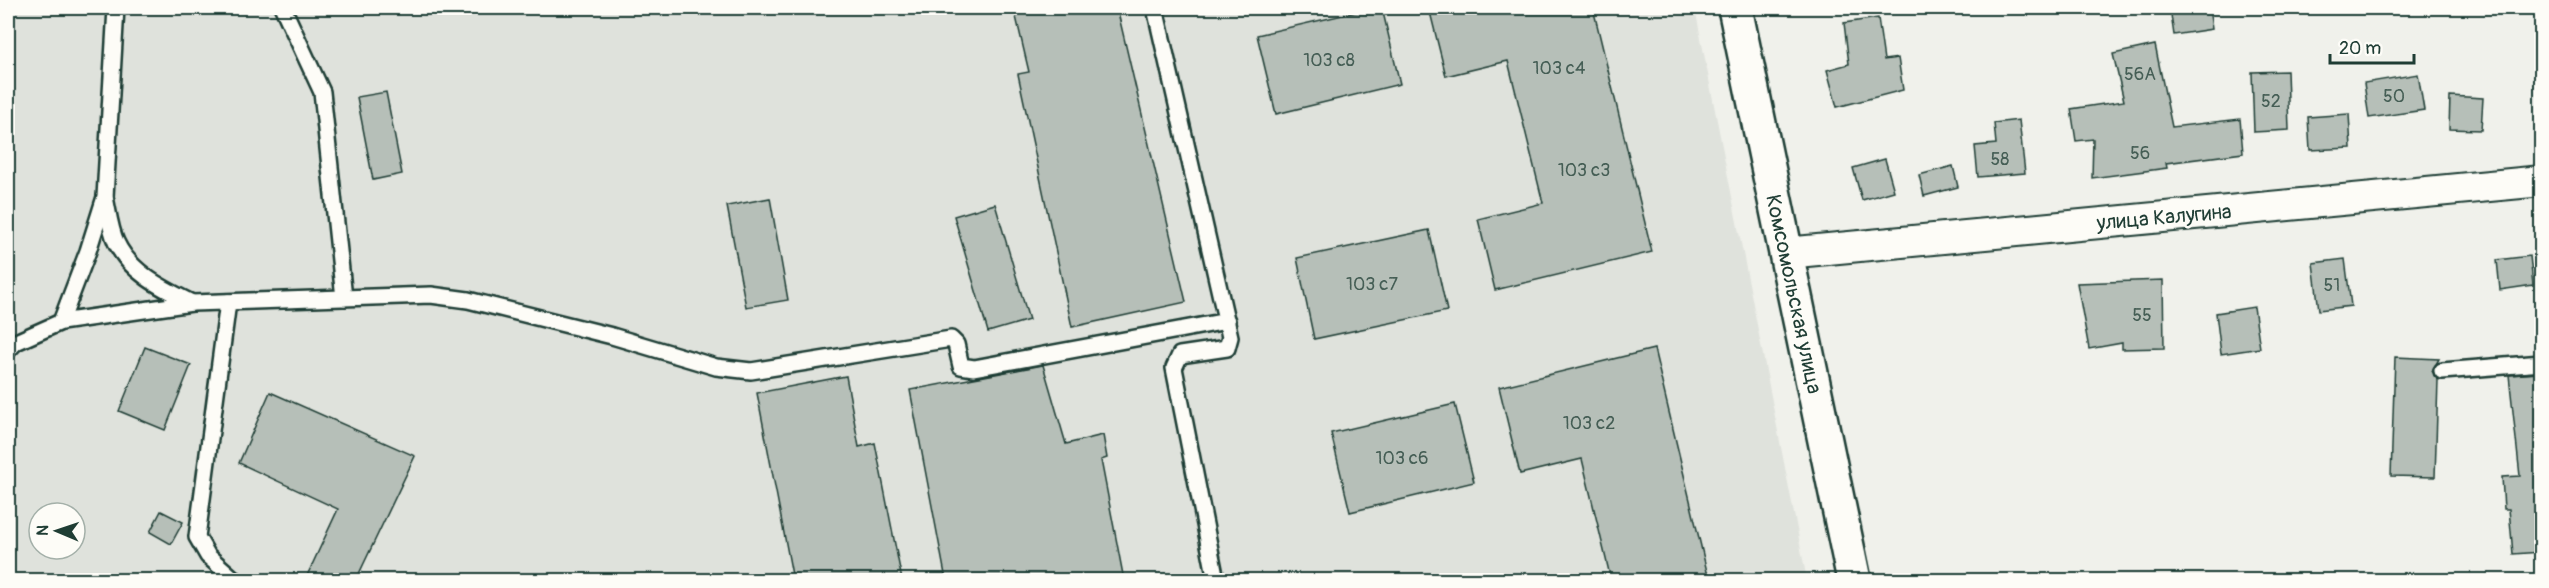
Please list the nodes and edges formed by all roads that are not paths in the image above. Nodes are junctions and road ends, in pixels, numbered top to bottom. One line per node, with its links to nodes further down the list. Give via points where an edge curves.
1 (116, 8): 6 (lane)
2 (284, 8): 8 (lane, via 322,92)
3 (1155, 8): 11 (lane)
4 (1735, 8): 7 (main road, Комсомольская улица)
5 (2541, 181): 7 (street, улица Калугина)
6 (105, 197): 10 (lane, via 116,242 130,262 156,285); 12 (lane)
7 (1786, 253): 18 (main road, Комсомольская улица)
8 (344, 298): 9 (lane); 11 (lane, via 431,295 468,300 716,367 751,371 951,339 961,366 974,368)
9 (228, 302): 10 (lane); 16 (lane, via 197,537 208,556)
10 (192, 303): 12 (lane)
11 (1227, 321): 17 (lane, via 1227,348 1180,355 1173,368)
12 (61, 322): 13 (lane, via 15,342)
13 (8, 350)
14 (2541, 363): 15 (lane)
15 (2442, 371)
16 (235, 580)
17 (1216, 580)
18 (1854, 580)

